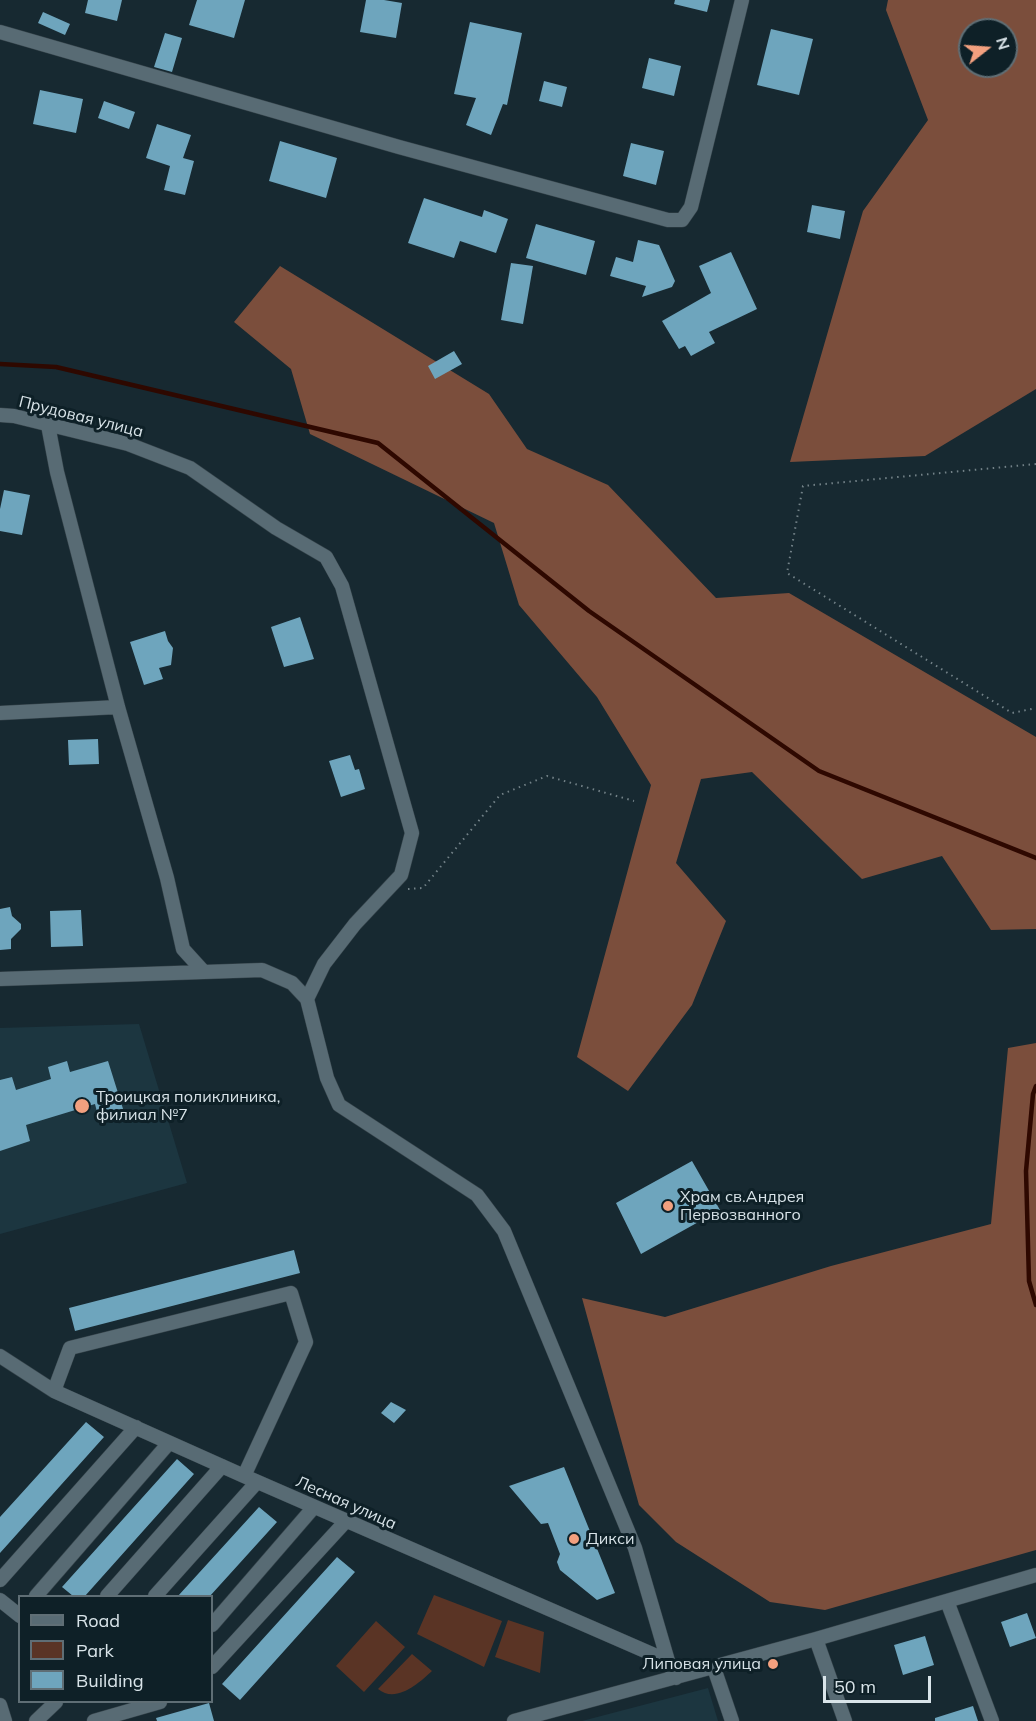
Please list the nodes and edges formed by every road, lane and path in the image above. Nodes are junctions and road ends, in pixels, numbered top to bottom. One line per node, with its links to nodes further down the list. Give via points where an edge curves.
1 (742, 0): 2 (street, via 691,207 682,220 668,220 399,147)
2 (0, 32)
3 (0, 415): 4 (street, Прудовая улица)
4 (48, 425): 6 (street); 10 (street, Прудовая улица, via 128,444 190,468 276,528 326,557 342,586 412,833 401,875)
5 (1036, 464): 7 (path, via 803,486 787,573 1012,713)
6 (118, 707): 8 (street); 11 (street, via 183,949)
7 (1036, 708)
8 (0, 713)
9 (634, 801): 10 (path, via 547,776 500,795 423,888)
10 (387, 890): 13 (street, Прудовая улица, via 354,924 324,964)
11 (203, 971): 12 (street); 13 (street, via 262,970 292,983)
12 (0, 980)
13 (307, 999): 33 (street, via 327,1078 339,1105 477,1195 504,1231 635,1548)
14 (0, 1356): 15 (street, Лесная улица)
15 (54, 1391): 16 (street, Лесная улица); 19 (street, via 70,1348 291,1293 306,1342)
16 (136, 1427): 17 (street, Лесная улица); 24 (street)
17 (170, 1443): 18 (street, Лесная улица); 25 (street)
18 (222, 1466): 19 (street, Лесная улица); 26 (street)
19 (244, 1476): 20 (street, Лесная улица)
20 (257, 1482): 21 (street, Лесная улица); 27 (street)
21 (314, 1507): 22 (street, Лесная улица); 31 (street)
22 (346, 1521): 33 (street, Лесная улица); 34 (street)
23 (1036, 1575): 29 (street)
24 (0, 1580)
25 (37, 1595)
26 (108, 1595)
27 (155, 1595)
28 (0, 1600): 30 (street)
29 (947, 1601): 32 (street); 46 (street)
30 (18, 1615)
31 (213, 1624)
32 (816, 1639): 35 (street); 45 (street)
33 (668, 1661): 36 (street)
34 (213, 1666)
35 (714, 1668): 36 (street); 44 (street)
36 (676, 1678): 43 (street)
37 (54, 1703): 41 (street)
38 (153, 1703): 42 (street)
39 (0, 1705): 40 (street)
40 (5, 1721)
41 (36, 1721)
42 (94, 1721)
43 (514, 1721)
44 (732, 1721)
45 (845, 1721)
46 (992, 1721)

